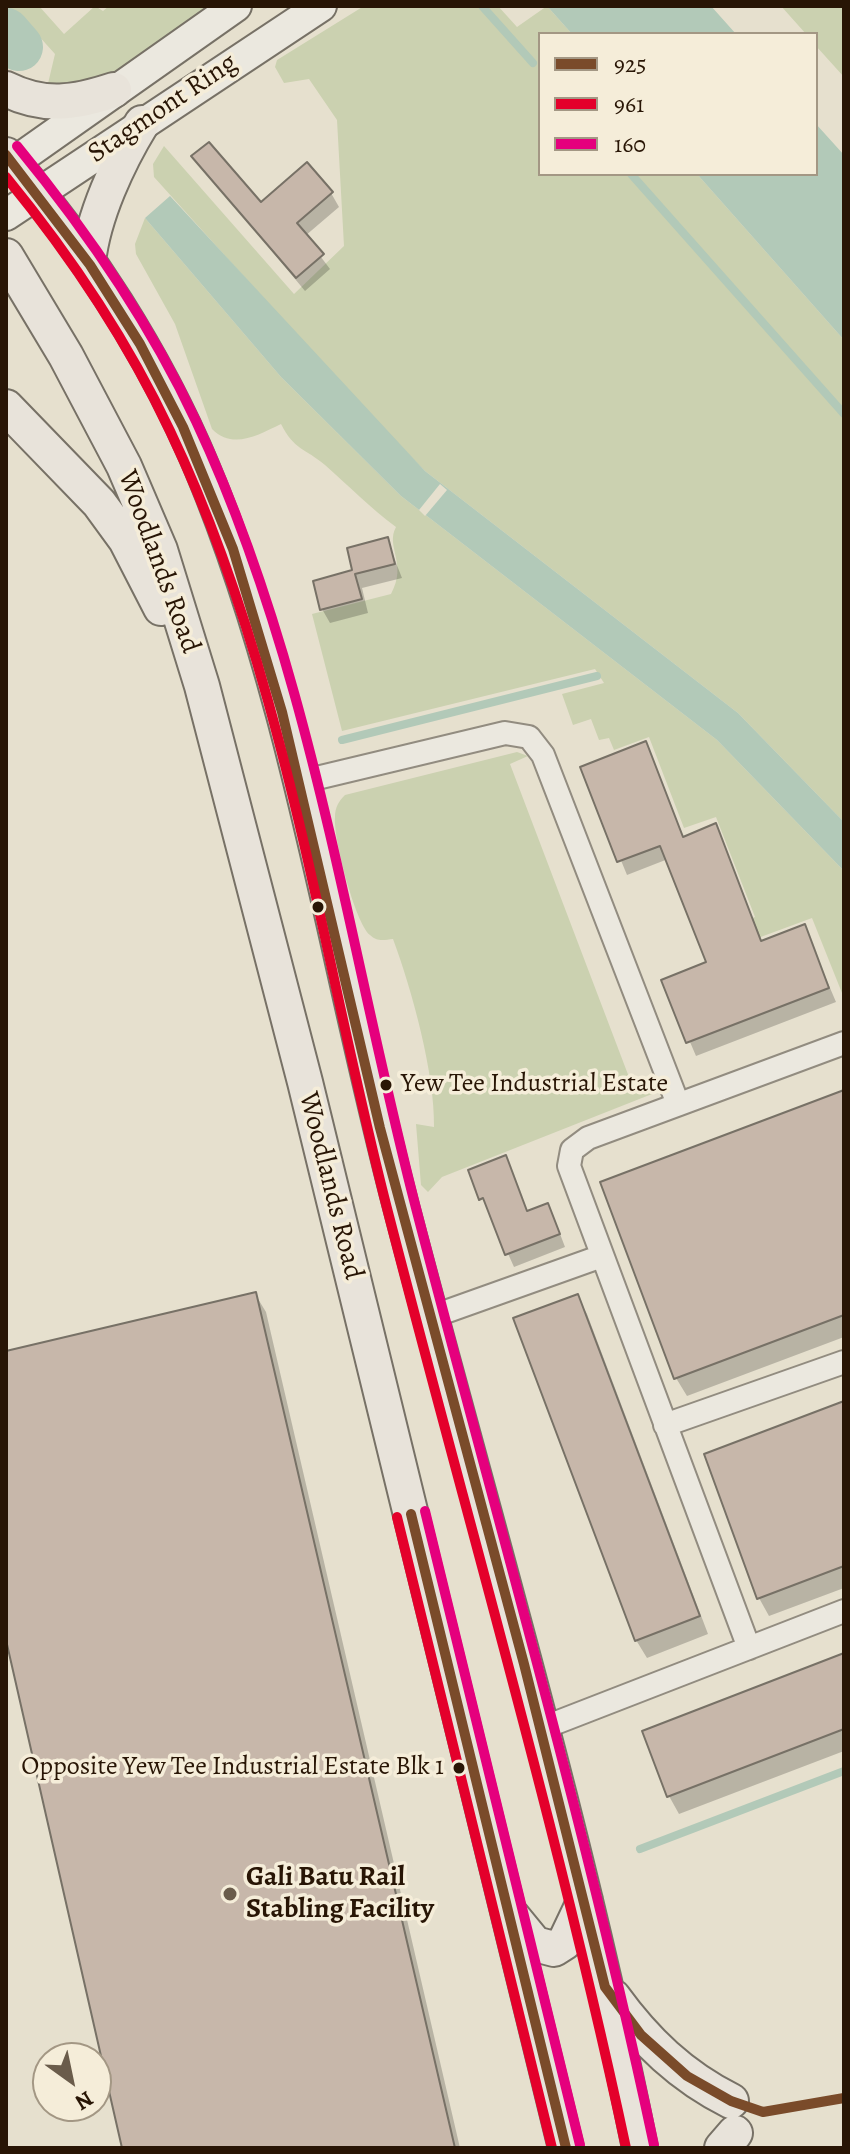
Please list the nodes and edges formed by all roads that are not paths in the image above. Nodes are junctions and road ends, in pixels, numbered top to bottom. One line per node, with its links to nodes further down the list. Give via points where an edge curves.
1 (236, 6): 4 (street, Stagmont Ring)
2 (321, 6): 5 (street, Stagmont Ring)
3 (6, 89): 4 (main road, via 23,99 56,103)
4 (114, 90): 6 (street, Stagmont Ring)
5 (142, 123): 7 (street, Stagmont Ring); 8 (main road)
6 (8, 162): 7 (main road)
7 (38, 194): 9 (street, Stagmont Ring); 11 (main road)
8 (109, 195): 11 (main road, via 91,236); 12 (main road, via 109,240)
9 (6, 215)
10 (6, 256): 14 (main road, Woodlands Road, via 124,466 160,550)
11 (88, 262): 12 (main road)
12 (131, 332): 15 (main road, via 203,470 268,656)
13 (6, 407): 14 (main road, via 99,503 126,540)
14 (202, 686): 26 (main road, Woodlands Road)
15 (300, 782): 17 (street, via 505,733 529,737 543,755); 19 (main road, via 367,1078)
16 (844, 1043): 17 (street)
17 (678, 1104): 18 (street, via 588,1138 572,1150 569,1166)
18 (602, 1256): 19 (street); 21 (street)
19 (431, 1317): 24 (main road)
20 (844, 1362): 21 (street)
21 (665, 1425): 23 (street)
22 (844, 1611): 23 (street)
23 (749, 1648): 24 (street)
24 (540, 1729): 25 (main road)
25 (585, 1900): 26 (main road, via 565,1942 554,1949 535,1944); 27 (main road)
26 (509, 1913): 29 (main road, Woodlands Road)
27 (605, 1987): 28 (main road, via 641,2035 687,2076); 30 (main road)
28 (730, 2127)
29 (566, 2148)
30 (640, 2148)

